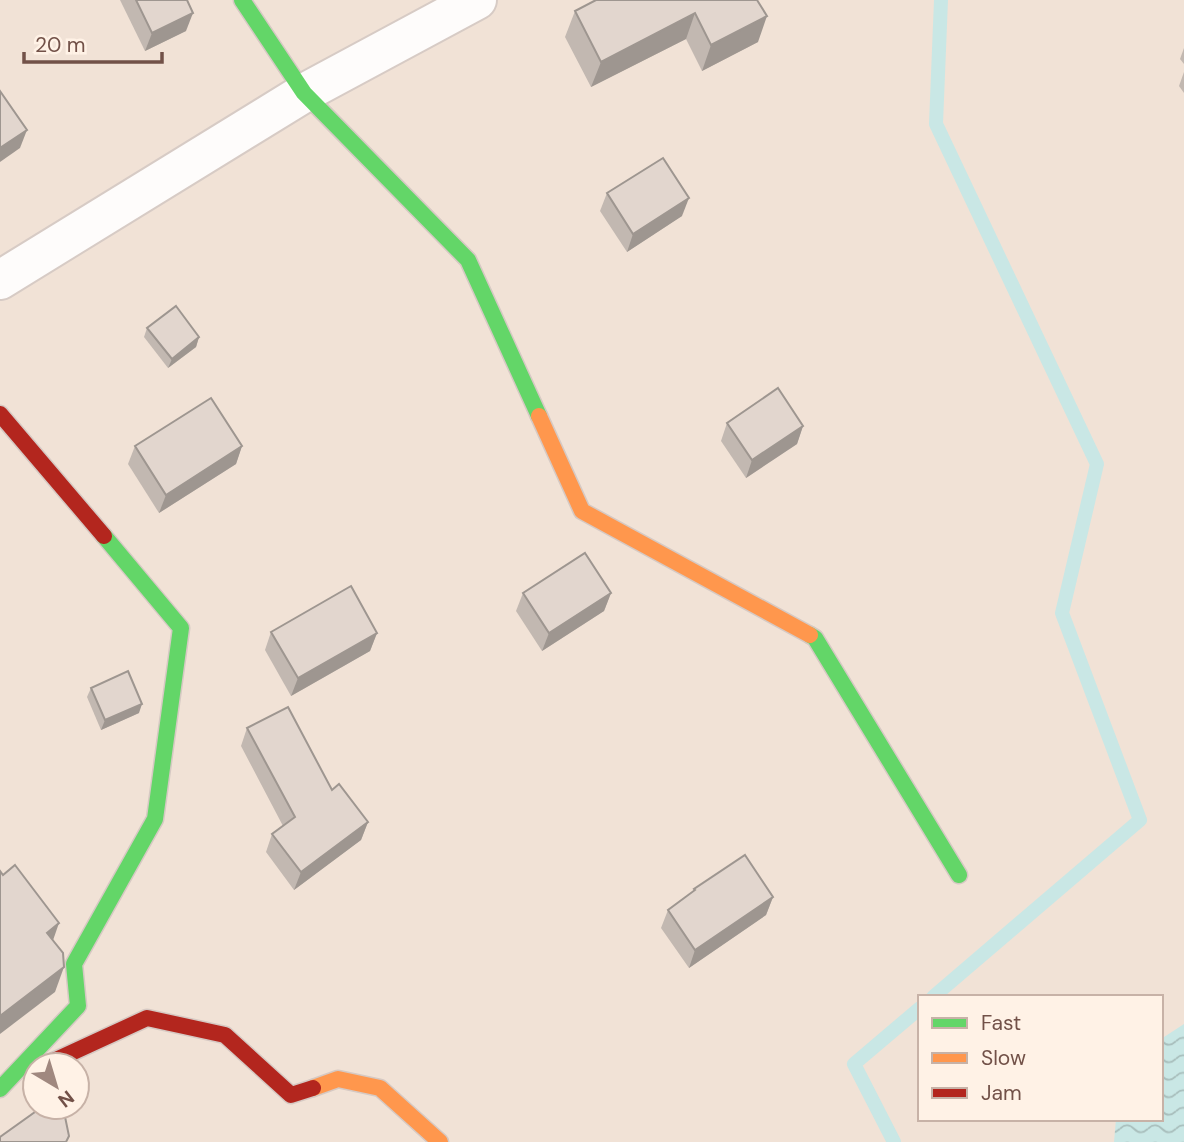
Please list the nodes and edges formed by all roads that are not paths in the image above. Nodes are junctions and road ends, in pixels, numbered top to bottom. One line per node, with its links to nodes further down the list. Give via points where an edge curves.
1 (242, 0): 3 (street)
2 (477, 0): 3 (street)
3 (304, 93): 4 (street); 6 (street, via 468,261 582,511 815,638)
4 (0, 280)
5 (0, 414): 8 (street, via 181,628 155,819 74,964 78,1006)
6 (959, 875)
7 (75, 1051): 9 (street, via 147,1018 225,1035 291,1095 338,1079 380,1088)
8 (15, 1080)
9 (440, 1142)

